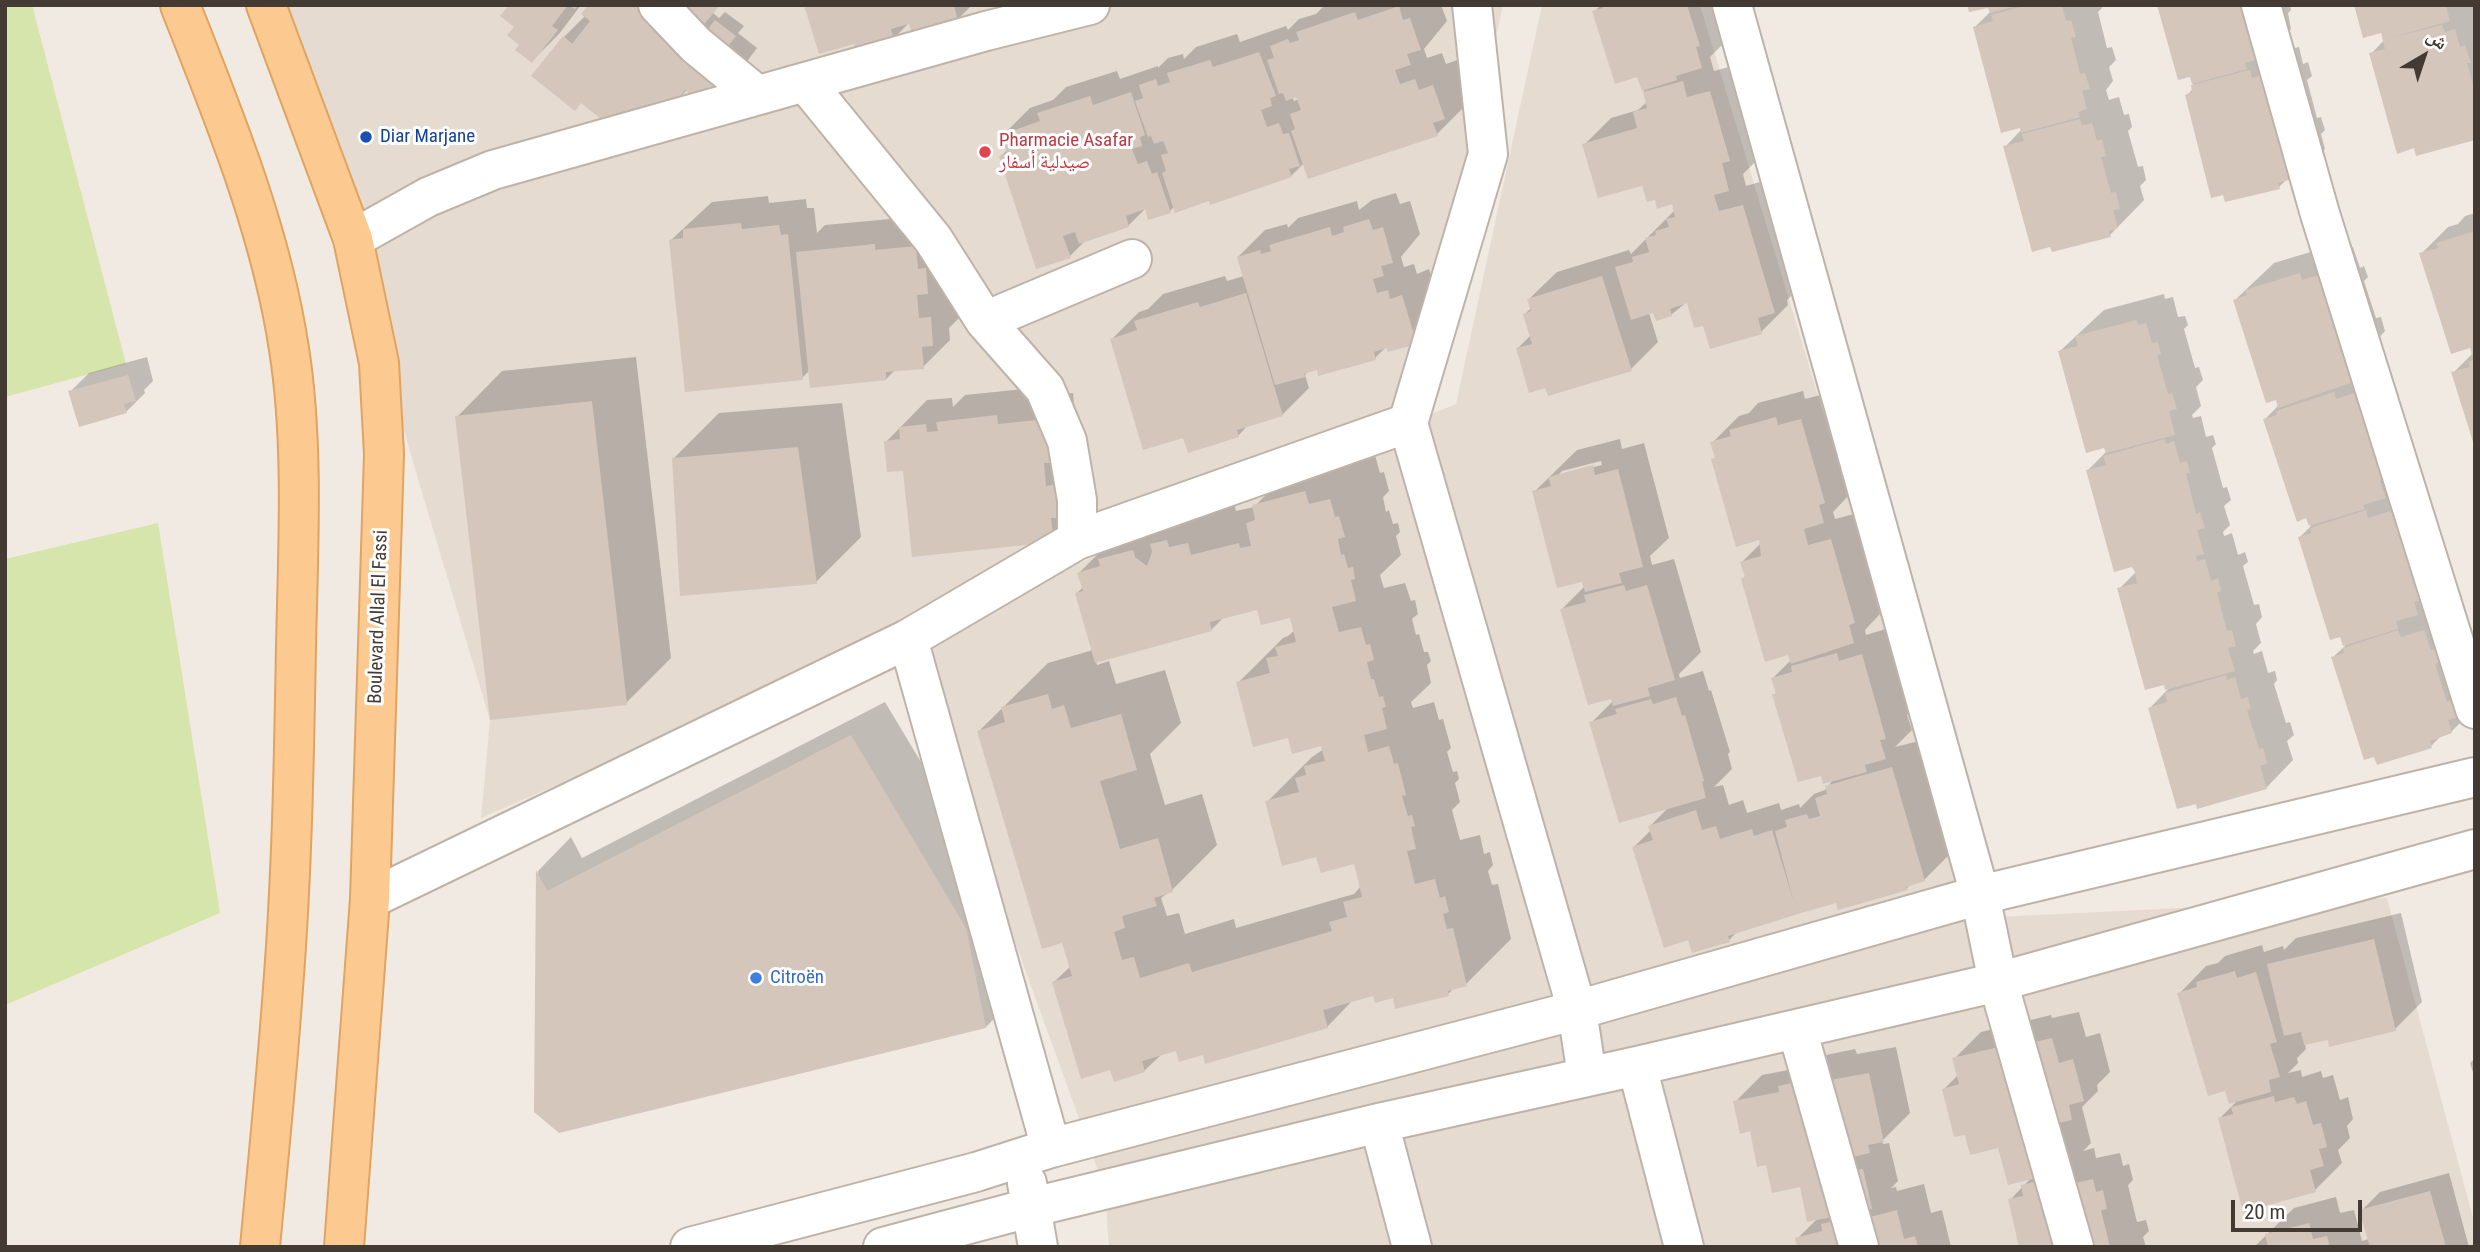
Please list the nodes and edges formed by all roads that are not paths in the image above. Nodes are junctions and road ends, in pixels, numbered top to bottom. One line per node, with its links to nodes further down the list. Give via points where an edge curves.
1 (180, 5): 33 (main road, via 272,260 290,350 297,439 295,724 284,987)
2 (266, 5): 11 (main road, Boulevard Allal El Fassi)
3 (658, 5): 10 (street, via 696,46)
4 (1090, 5): 8 (street)
5 (1472, 5): 14 (street, via 1488,154)
6 (1732, 5): 20 (street)
7 (2261, 5): 17 (street, via 2320,214)
8 (983, 18): 9 (street)
9 (805, 82): 10 (street); 13 (street, via 933,239)
10 (757, 95): 11 (street, via 494,170 428,197)
11 (353, 239): 21 (main road, Boulevard Allal El Fassi, via 379,363 384,454)
12 (1132, 259): 13 (street)
13 (985, 321): 15 (street, via 1045,389 1067,441 1077,500)
14 (1408, 423): 15 (street); 23 (street)
15 (1077, 540): 16 (street)
16 (908, 639): 21 (street); 28 (street)
17 (2475, 709)
18 (2475, 777): 20 (street)
19 (2475, 849): 22 (street)
20 (1980, 895): 22 (street); 23 (street)
21 (370, 899): 34 (main road, Boulevard Allal El Fassi)
22 (1998, 982): 24 (street); 41 (street)
23 (1577, 1010): 26 (street); 28 (street)
24 (1797, 1029): 25 (street); 40 (street)
25 (1637, 1066): 26 (street); 39 (street)
26 (1587, 1076): 27 (street)
27 (1379, 1123): 30 (street); 38 (street)
28 (1036, 1153): 29 (street); 30 (street)
29 (975, 1172): 31 (street); 35 (street)
30 (1033, 1207): 31 (street); 37 (street)
31 (983, 1234): 32 (street)
32 (926, 1241): 36 (street)
33 (260, 1247)
34 (344, 1247)
35 (690, 1247)
36 (883, 1247)
37 (1038, 1247)
38 (1412, 1247)
39 (1684, 1247)
40 (1859, 1247)
41 (2074, 1247)

